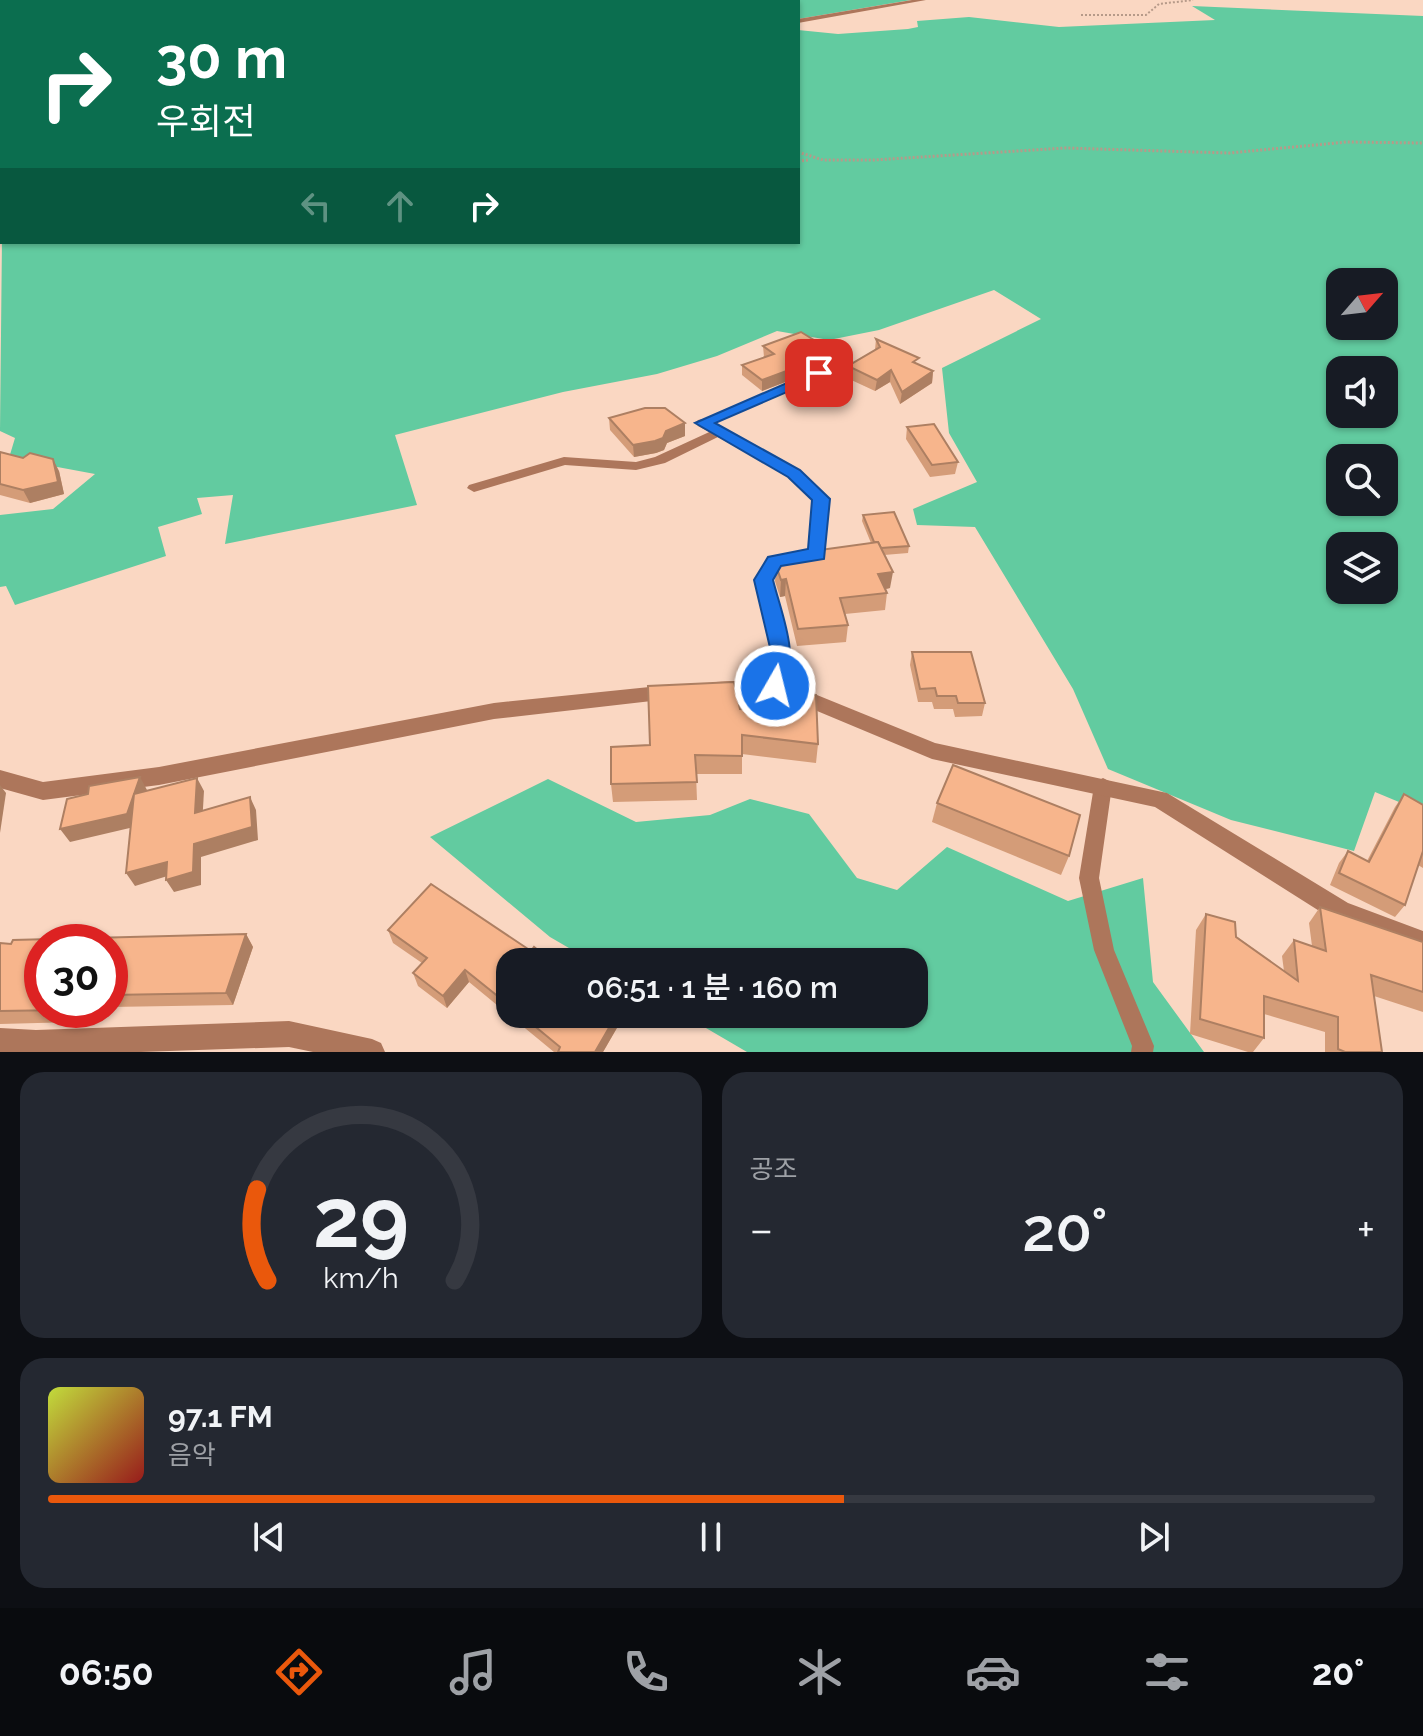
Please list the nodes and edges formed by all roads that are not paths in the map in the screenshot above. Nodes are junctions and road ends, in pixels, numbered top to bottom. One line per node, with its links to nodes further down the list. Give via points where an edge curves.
1 (923, 0): 2 (street)
2 (800, 21)
3 (829, 369): 4 (lane)
4 (703, 423): 5 (street)
5 (718, 432): 6 (lane, via 636,466 564,461); 7 (street, via 794,473 821,499 817,554 774,561 764,580 782,656)
6 (474, 488)
7 (775, 686): 8 (street, via 494,711 159,776 43,791); 9 (street, via 932,751)
8 (0, 779)
9 (1103, 786): 10 (street, via 1160,799 1340,911); 13 (lane, via 1089,878 1104,950)
10 (1423, 942)
11 (0, 1041): 12 (street, via 289,1034)
12 (372, 1052)
13 (1142, 1052)

